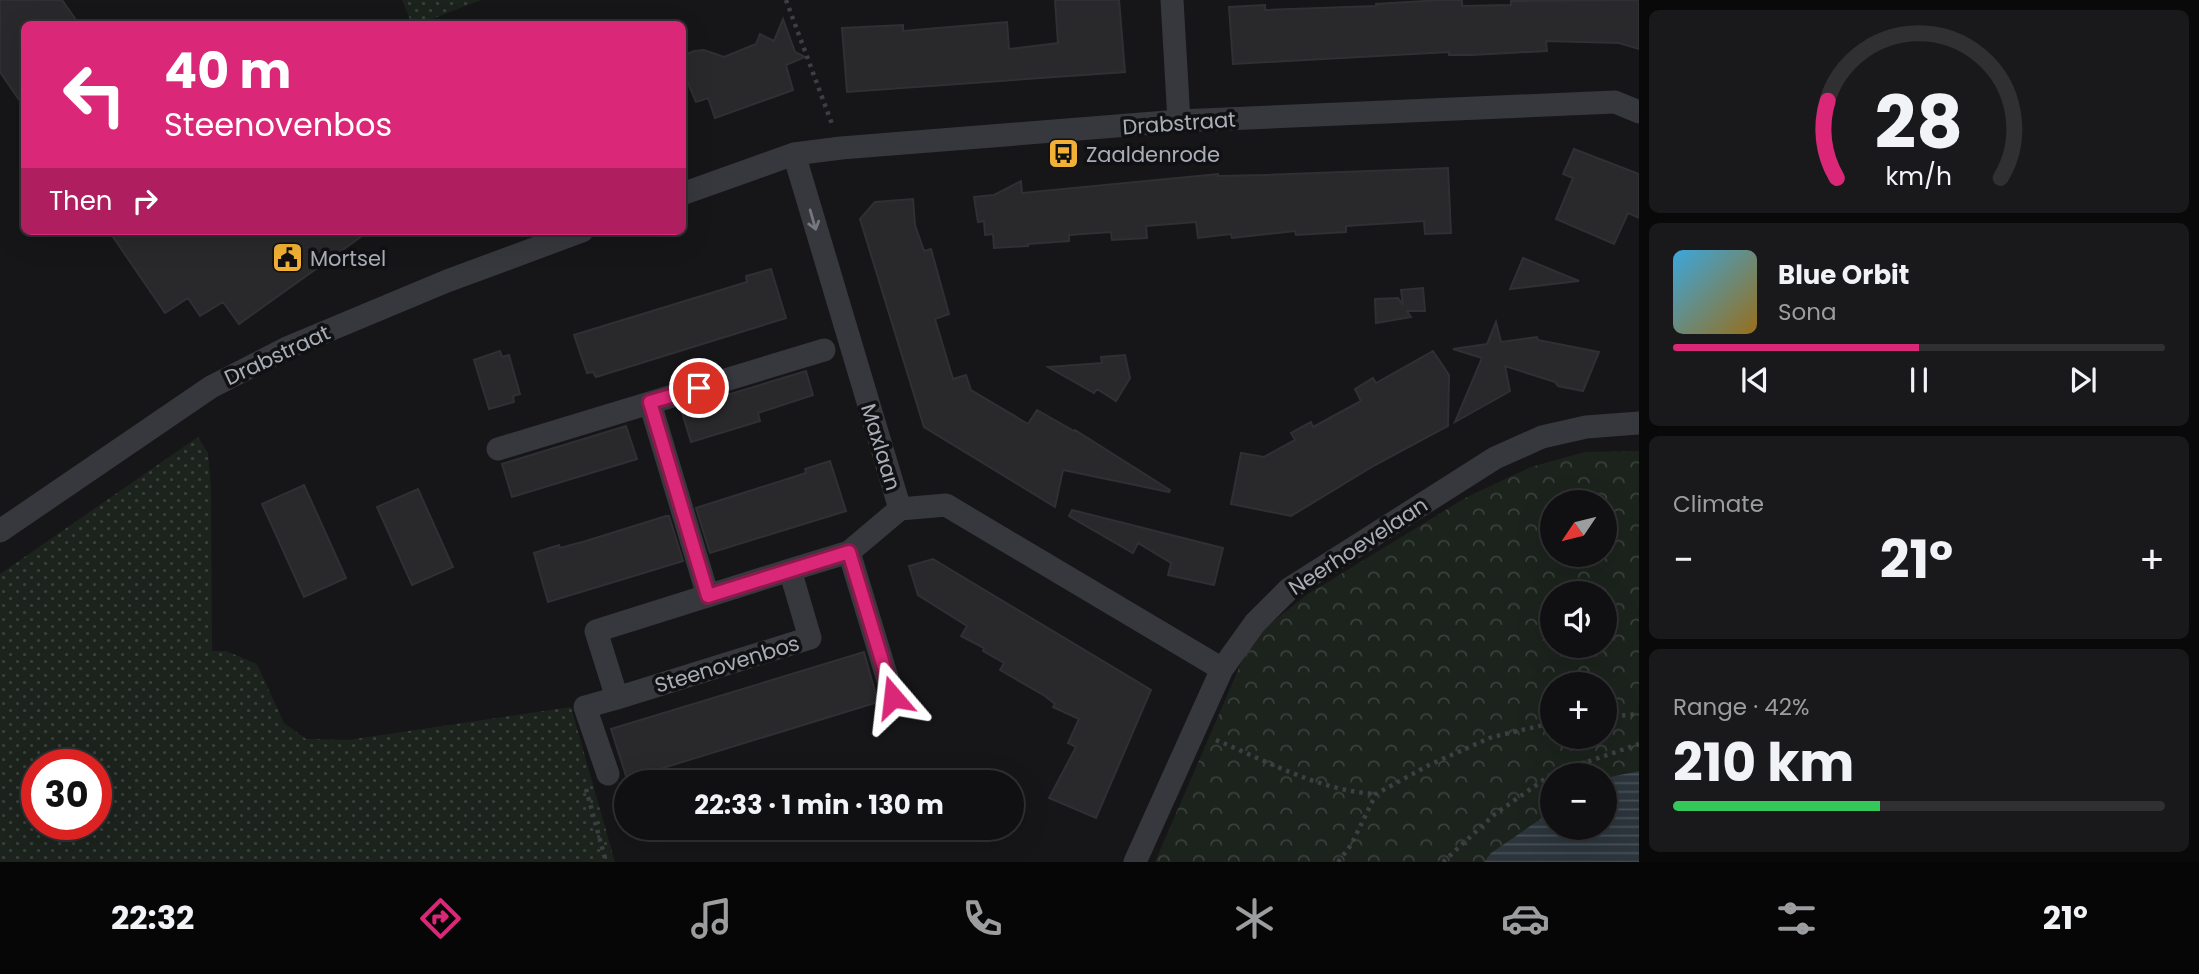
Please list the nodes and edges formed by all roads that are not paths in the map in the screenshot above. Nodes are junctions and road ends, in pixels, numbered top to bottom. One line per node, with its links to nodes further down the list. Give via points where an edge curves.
1 (1172, 0): 3 (street)
2 (1639, 112): 3 (street, Drabstraat, via 1615,102)
3 (1179, 121): 4 (street, Drabstraat)
4 (794, 154): 5 (street, Drabstraat); 11 (street, Maxlaan, one-way to 11)
5 (686, 193)
6 (571, 235): 12 (street, Drabstraat, via 289,347 211,387)
7 (824, 350): 8 (street)
8 (650, 402): 10 (street); 15 (street)
9 (1639, 423): 16 (street, Neerhoevelaan, via 1586,426 1496,458 1289,589 1255,623)
10 (498, 449)
11 (900, 509): 13 (street); 16 (street, Maxlaan, via 946,505)
12 (0, 531)
13 (849, 552): 14 (street); 17 (street)
14 (790, 570): 15 (street); 18 (street, Steenovenbos, via 810,638)
15 (708, 596): 18 (street, via 596,631)
16 (1222, 669): 20 (street, Neerhoevelaan)
17 (893, 697)
18 (617, 698): 19 (street, Steenovenbos, via 585,707)
19 (608, 774)
20 (1135, 862)

